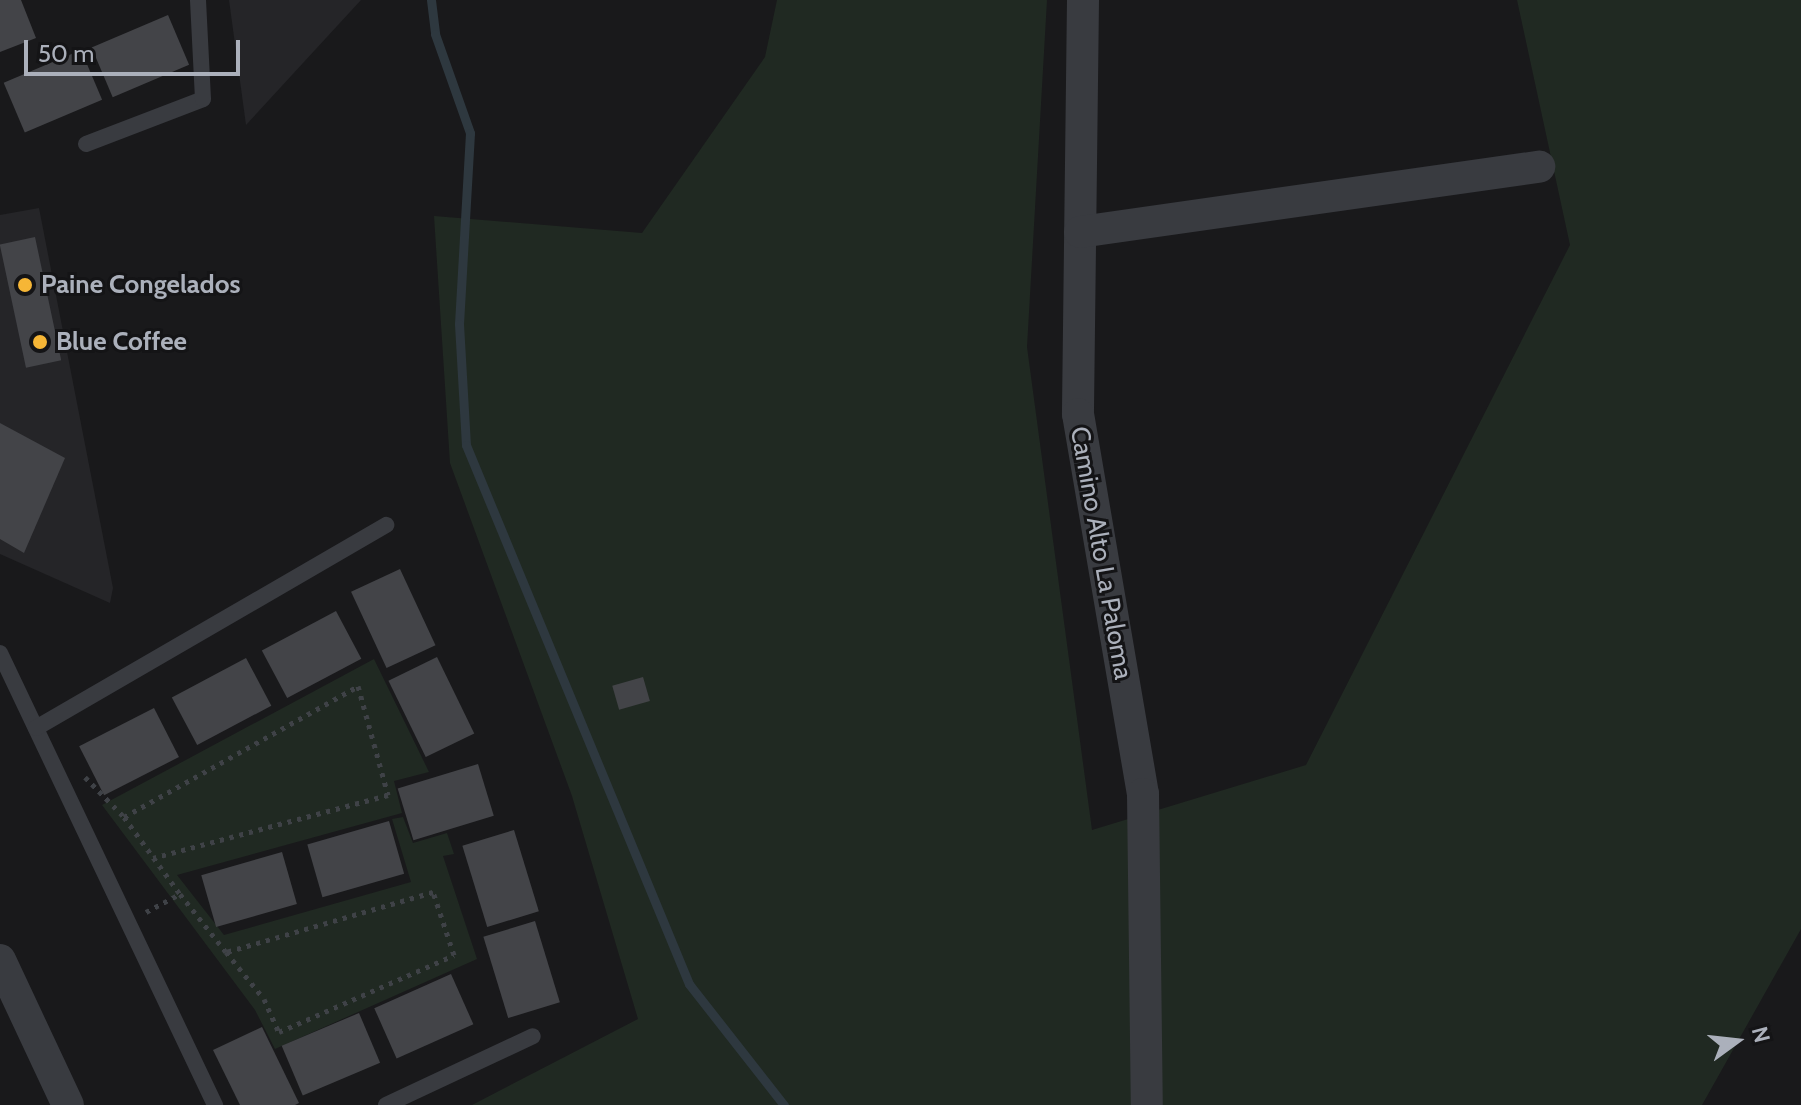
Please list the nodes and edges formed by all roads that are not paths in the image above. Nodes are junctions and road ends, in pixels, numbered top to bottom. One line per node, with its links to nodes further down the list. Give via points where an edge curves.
1 (198, 0): 3 (lane, via 203,99)
2 (1083, 0): 5 (street, Camino Alto La Paloma)
3 (86, 144)
4 (1539, 167): 5 (street)
5 (1080, 232): 15 (street, Camino Alto La Paloma, via 1078,414 1143,794)
6 (386, 525): 8 (lane)
7 (0, 653): 8 (lane)
8 (36, 728): 13 (lane)
9 (0, 960): 10 (street)
10 (13, 1016): 12 (street)
11 (533, 1036): 14 (lane)
12 (68, 1105)
13 (215, 1105)
14 (386, 1105)
15 (1147, 1105)

